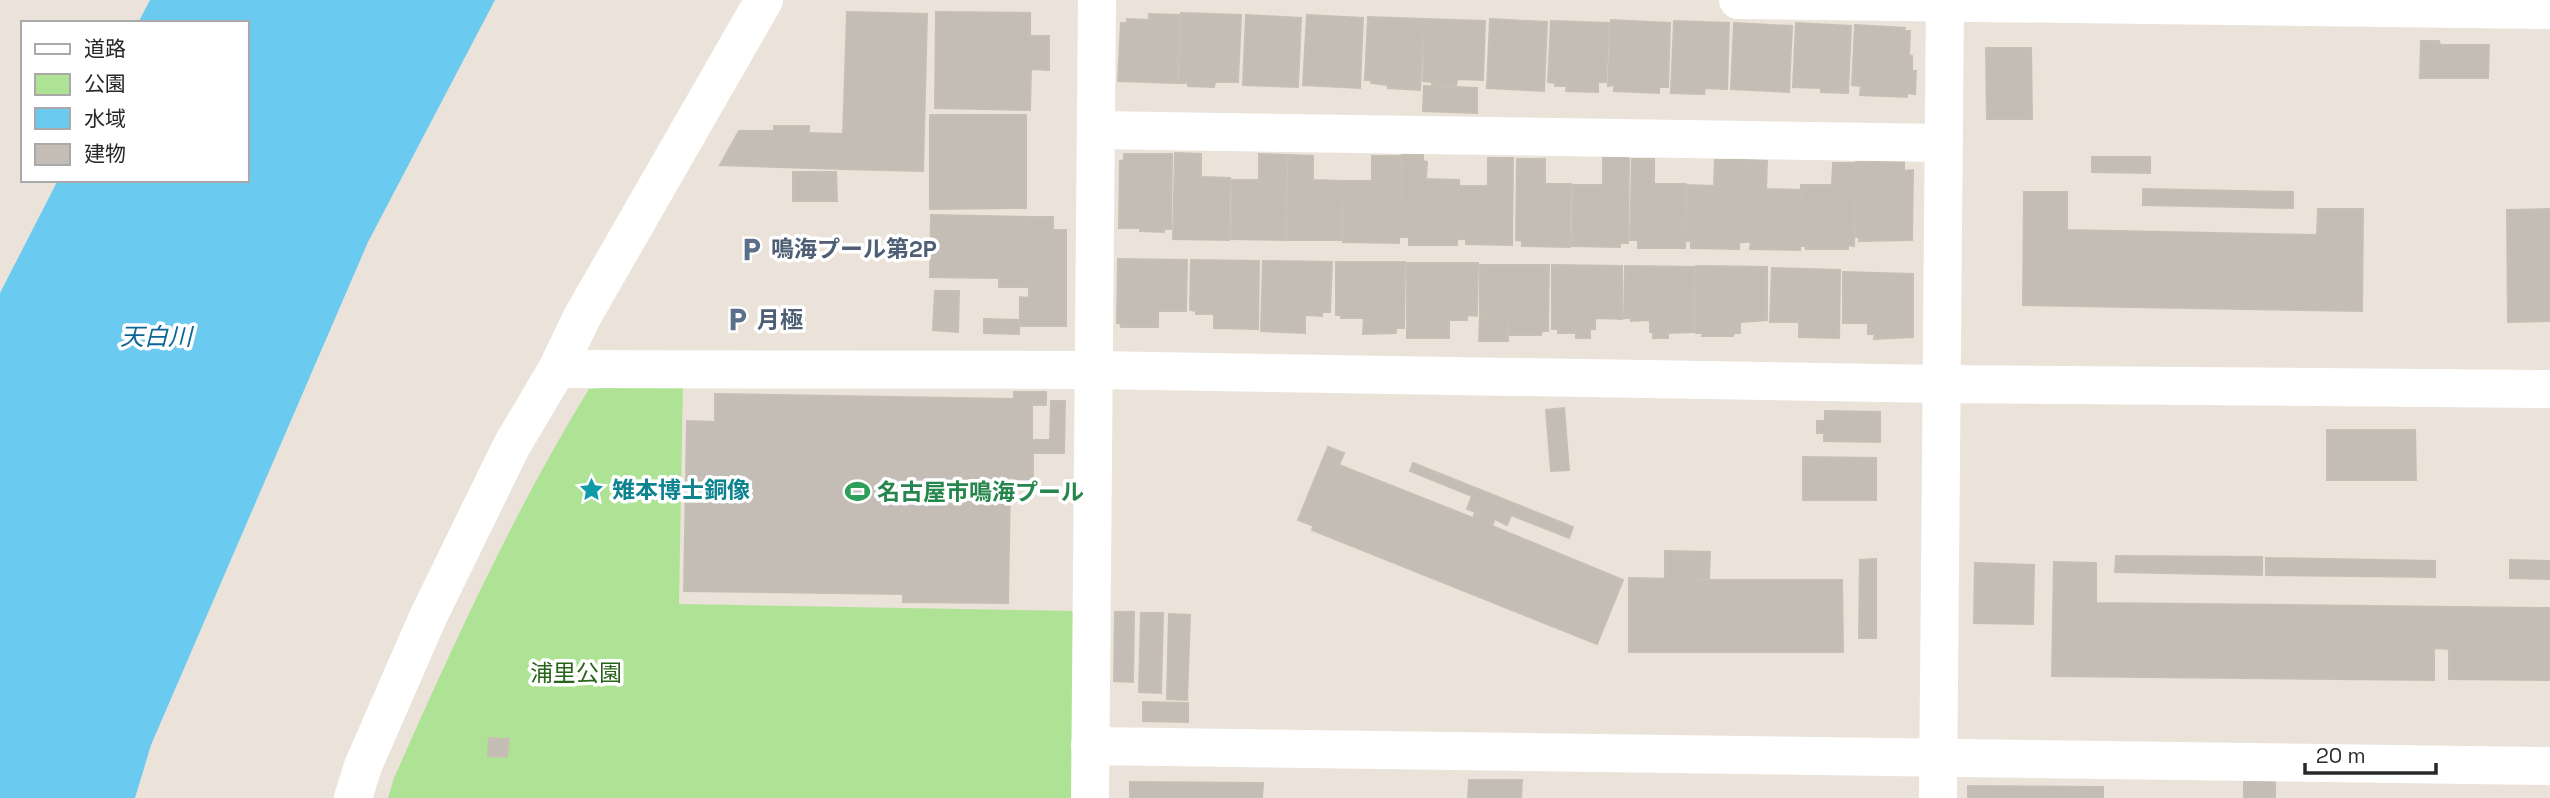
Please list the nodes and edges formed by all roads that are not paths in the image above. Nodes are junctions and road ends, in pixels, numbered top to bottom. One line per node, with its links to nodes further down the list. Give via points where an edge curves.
1 (764, 0): 8 (street, via 582,317)
2 (1097, 0): 6 (street)
3 (1738, 0): 4 (street)
4 (1945, 1): 5 (street); 7 (street)
5 (2550, 10)
6 (1096, 130): 7 (street); 9 (street)
7 (1944, 143): 10 (street)
8 (558, 369): 9 (street); 15 (street, via 511,447 428,617)
9 (1093, 370): 10 (street); 12 (street)
10 (1941, 384): 11 (street); 13 (street)
11 (2550, 389)
12 (1090, 746): 13 (street); 16 (street)
13 (1938, 757): 14 (street); 17 (street)
14 (2550, 766)
15 (353, 798)
16 (1090, 798)
17 (1938, 798)

